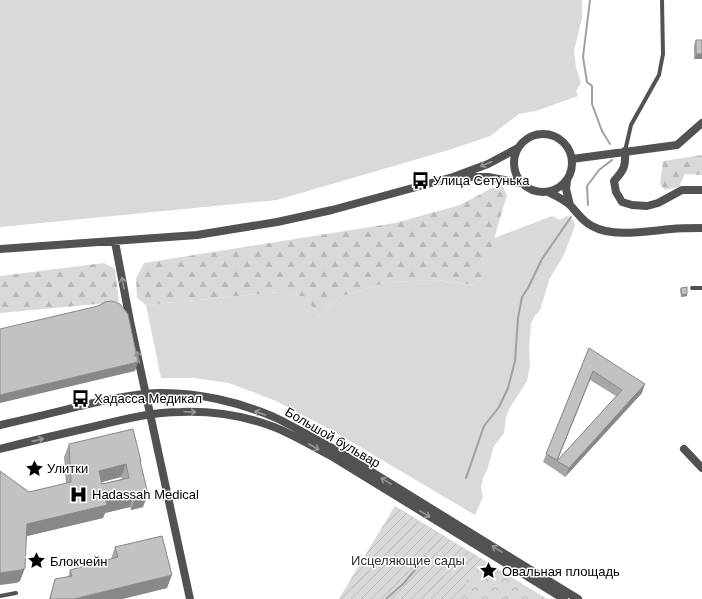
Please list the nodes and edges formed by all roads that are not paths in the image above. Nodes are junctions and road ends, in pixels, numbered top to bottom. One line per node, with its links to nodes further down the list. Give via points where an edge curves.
1 (662, 0): 4 (lane, via 663,54 659,75 631,125)
2 (702, 123): 4 (street, via 677,145)
3 (518, 148): 5 (street, via 531,136 549,135 564,143); 6 (street, one-way to 6, via 488,164); 8 (street, via 513,165)
4 (625, 151): 5 (street); 9 (street, via 626,163 614,182 622,202 647,206 682,190)
5 (572, 159): 7 (street)
6 (453, 177): 8 (street, via 488,177); 13 (street, via 277,222 197,235)
7 (567, 180): 10 (street, via 556,190); 11 (street)
8 (521, 183): 10 (street, via 536,192)
9 (702, 190)
10 (548, 192): 11 (street)
11 (570, 205): 12 (street, via 587,223 607,232)
12 (702, 228)
13 (115, 242): 14 (street); 17 (street, one-way to 13)
14 (0, 250)
15 (692, 288): 16 (lane)
16 (702, 288)
17 (146, 393): 18 (street); 19 (street, Большой бульвар, via 113,398); 27 (street, Большой бульвар, one-way to 17, via 336,450 279,420 251,409 204,397)
18 (151, 415): 20 (street, Большой бульвар, one-way to 18, via 118,420); 25 (street); 26 (street, Большой бульвар, one-way to 26, via 180,412 227,415 250,419 292,435)
19 (0, 425)
20 (0, 449)
21 (684, 449): 22 (street)
22 (702, 468)
23 (16, 593): 24 (lane)
24 (0, 596)
25 (190, 599)
26 (564, 599)
27 (578, 599)

